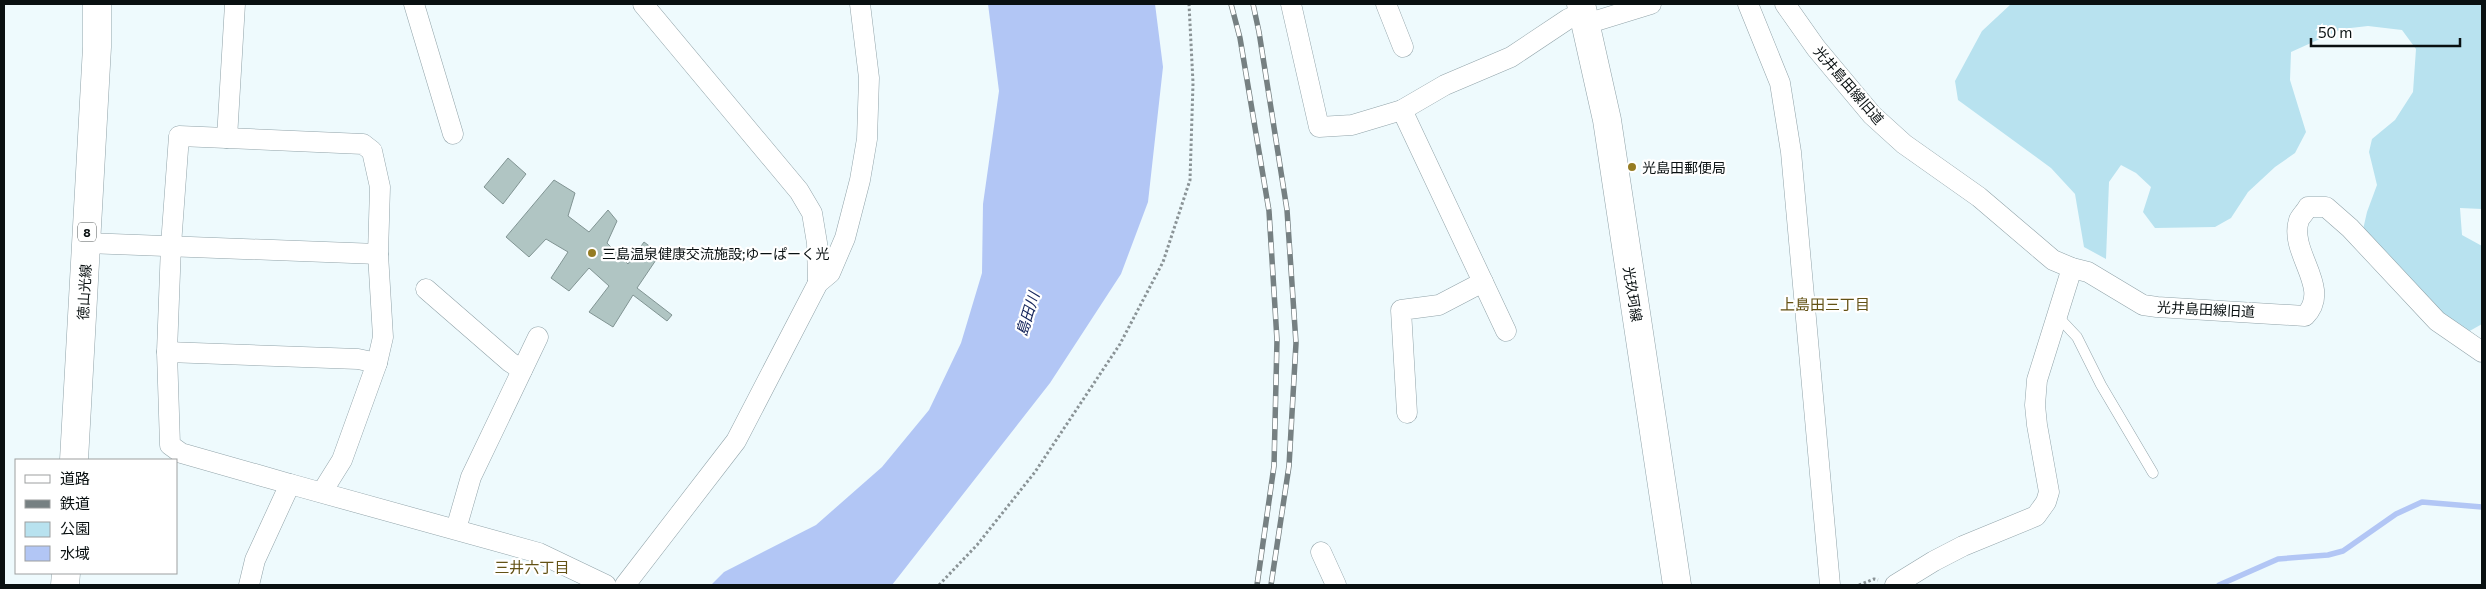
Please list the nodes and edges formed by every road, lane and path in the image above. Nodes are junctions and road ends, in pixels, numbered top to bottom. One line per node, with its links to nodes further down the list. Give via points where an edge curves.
1 (97, 4): 17 (main road, 徳山光線 / 8)
2 (235, 4): 16 (street)
3 (414, 4): 15 (street)
4 (643, 4): 22 (street, via 799,191 812,213)
5 (860, 4): 22 (street, via 869,78 862,172 845,238 830,273)
6 (1189, 4): 41 (path, via 1193,83 1190,180 1163,262 1120,344 1035,472)
7 (1291, 4): 14 (street, via 1319,127 1352,125)
8 (1386, 4): 13 (street)
9 (1651, 4): 12 (street)
10 (1748, 4): 44 (street, via 1780,82 1791,152)
11 (1784, 4): 20 (street, 光井島田線旧道, via 1872,115 1904,144 1979,197 2038,249)
12 (1584, 13): 14 (street, via 1568,19 1511,57 1445,85); 43 (main road, 光玖珂線, via 1607,120)
13 (1403, 47)
14 (1402, 110): 21 (street)
15 (454, 134)
16 (227, 138): 18 (street, via 179,136); 19 (street, via 363,144 372,151 380,187)
17 (86, 243): 18 (street); 32 (main road, 徳山光線 / 8)
18 (171, 245): 19 (street); 27 (street)
19 (378, 254): 29 (street, via 383,337)
20 (2072, 268): 24 (street); 28 (street, 光井島田線旧道, via 2104,280 2143,305 2305,316 2313,308 2316,294 2299,241 2299,220 2308,207 2326,207 2350,228 2437,321)
21 (1483, 282): 25 (street); 31 (street, via 1439,305 1401,310)
22 (818, 283): 40 (street, via 736,441)
23 (426, 289): 30 (street)
24 (2055, 318): 33 (lane, via 2078,337 2101,385); 45 (street, via 2037,380 2035,405 2049,492 2046,502 2036,516 1934,561)
25 (1506, 331)
26 (538, 337): 30 (street)
27 (167, 352): 29 (street, via 358,359); 34 (street, via 170,446 181,453)
28 (2482, 352)
29 (377, 363): 35 (street, via 342,460)
30 (522, 370): 36 (street, via 471,476)
31 (1408, 413)
32 (74, 459)
33 (2153, 473)
34 (290, 484): 35 (street); 38 (street, via 255,560)
35 (322, 492): 36 (street)
36 (456, 529): 39 (street, via 539,553)
37 (1321, 552): 42 (street)
38 (249, 585)
39 (606, 585)
40 (625, 585)
41 (939, 585)
42 (1336, 585)
43 (1677, 585)
44 (1830, 585)
45 (1895, 585)

